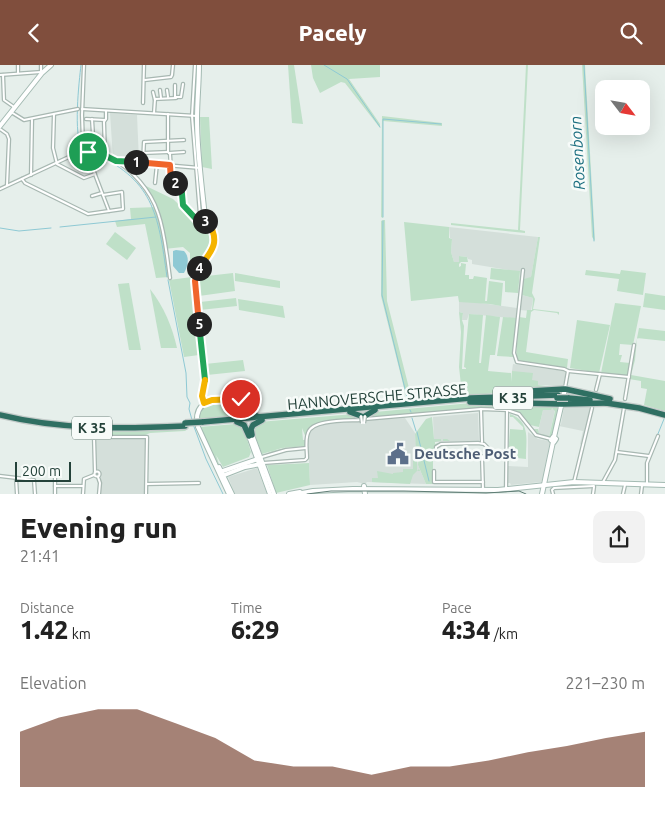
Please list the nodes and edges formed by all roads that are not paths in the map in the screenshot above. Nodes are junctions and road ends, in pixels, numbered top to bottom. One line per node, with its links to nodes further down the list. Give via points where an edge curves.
1 (18, 65): 10 (street)
2 (41, 65): 9 (street)
3 (84, 65): 28 (street)
4 (144, 65): 12 (street)
5 (172, 65): 12 (street, via 172,76)
6 (195, 65): 15 (street)
7 (199, 65): 15 (main road)
8 (48, 66): 9 (main road)
9 (41, 73): 10 (street); 26 (main road)
10 (17, 74): 11 (street)
11 (1, 75): 22 (street)
12 (145, 80): 25 (street)
13 (183, 84): 21 (street, via 182,96)
14 (175, 85): 21 (street)
15 (196, 88): 34 (main road)
16 (167, 89): 19 (street)
17 (160, 90): 20 (street)
18 (153, 92): 24 (street)
19 (168, 97): 20 (street); 21 (street)
20 (160, 98): 24 (street)
21 (175, 98)
22 (4, 99): 23 (street); 26 (street)
23 (0, 100)
24 (154, 100): 31 (street)
25 (143, 103)
26 (14, 107): 30 (main road)
27 (78, 109): 32 (street)
28 (82, 109): 29 (street); 42 (street)
29 (106, 111): 31 (street); 38 (street)
30 (11, 112): 35 (street, via 22,120); 39 (main road)
31 (154, 113): 33 (street)
32 (54, 114): 35 (street); 49 (street, via 53,148)
33 (168, 114): 34 (street); 41 (street)
34 (194, 116): 53 (main road)
35 (32, 119): 55 (street)
36 (86, 119): 37 (street)
37 (92, 119): 38 (street); 43 (street)
38 (105, 120): 47 (street)
39 (0, 127): 58 (street, via 9,139)
40 (184, 140): 41 (street)
41 (168, 141): 44 (street); 46 (street, via 144,142)
42 (86, 149): 43 (street); 49 (street); 54 (street)
43 (94, 150): 47 (street)
44 (168, 152): 45 (street); 46 (street); 52 (street)
45 (184, 152)
46 (143, 153): 50 (street)
47 (105, 155): 48 (street)
48 (116, 161): 50 (street); 67 (street, via 140,182 155,205)
49 (57, 163): 54 (street, via 84,178); 55 (street)
50 (144, 163): 51 (street)
51 (157, 164): 52 (street); 57 (street)
52 (170, 165): 53 (street); 65 (street, via 172,184 181,183 182,203)
53 (198, 168): 62 (main road)
54 (95, 174): 60 (street)
55 (31, 175): 56 (street)
56 (22, 179): 58 (street); 63 (street, via 88,214)
57 (156, 183)
58 (7, 186): 59 (street)
59 (0, 189)
60 (103, 194): 61 (street); 63 (street); 63 (street, via 122,191 123,209)
61 (92, 196)
62 (200, 198): 64 (main road); 65 (street)
63 (109, 211)
64 (207, 220): 65 (street); 77 (main road, via 214,232 214,245 195,281)
65 (199, 221)
66 (523, 270): 69 (street, via 514,359 521,364)
67 (170, 278)
68 (634, 345): 71 (street)
69 (568, 371): 70 (street); 72 (street)
70 (600, 374): 71 (street); 73 (street)
71 (629, 377): 74 (street)
72 (565, 389): 75 (highway, via 500,393); 76 (highway); 78 (main road)
73 (596, 390)
74 (625, 399)
75 (470, 400): 76 (highway, HANNOVERSCHE STRASSE / K 35, bridge, via 558,396); 78 (highway); 83 (highway, HANNOVERSCHE STRASSE / K 35); 88 (highway, HANNOVERSCHE STRASSE / K 35)
76 (609, 401): 78 (highway); 87 (highway, HANNOVERSCHE STRASSE / K 35)
77 (204, 403): 79 (main road, via 238,398); 92 (main road, via 198,412)
78 (562, 404): 95 (main road)
79 (247, 405): 88 (highway, via 252,415); 90 (highway, via 246,414)
80 (624, 408): 99 (street)
81 (481, 409): 84 (street); 89 (street); 96 (street)
82 (592, 409): 112 (street)
83 (375, 410): 85 (highway, HANNOVERSCHE STRASSE / K 35); 89 (highway)
84 (507, 410): 95 (street, via 519,414 536,435); 125 (street)
85 (350, 412): 88 (highway, HANNOVERSCHE STRASSE / K 35); 89 (highway)
86 (0, 414): 92 (highway, HANNOVERSCHE STRASSE / K 35, bridge, via 85,424)
87 (665, 414)
88 (262, 418): 90 (highway, HANNOVERSCHE STRASSE / K 35); 93 (highway, via 253,425)
89 (363, 418): 91 (street, HANNOVERSCHE STRASSE, bridge); 98 (street, via 316,424 308,433)
90 (237, 421): 92 (highway, HANNOVERSCHE STRASSE / K 35); 93 (highway, via 244,425)
91 (363, 423)
92 (200, 424): 107 (main road, via 204,440)
93 (250, 436): 97 (main road); 102 (main road)
94 (658, 436): 100 (street)
95 (553, 440): 119 (main road)
96 (482, 443): 101 (street, via 489,450); 101 (street, via 440,444 435,451 440,457)
97 (252, 444): 102 (main road); 103 (main road, via 253,455)
98 (307, 446): 102 (street, via 305,449 286,450); 102 (street, via 305,460)
99 (616, 452): 100 (street); 113 (street, via 614,464)
100 (649, 456): 116 (street)
101 (482, 457): 111 (street)
102 (260, 461): 103 (main road); 107 (main road); 133 (main road)
103 (248, 462): 107 (main road)
104 (434, 471): 111 (street, via 434,482)
105 (55, 473): 121 (street)
106 (94, 474): 110 (street); 110 (street, via 99,473); 117 (street, via 94,437 147,437); 122 (street, via 84,479)
107 (221, 474): 132 (main road)
108 (0, 476): 109 (street)
109 (16, 477): 126 (street); 127 (street, via 34,480)
110 (98, 477): 130 (street)
111 (483, 482): 124 (street)
112 (574, 482): 118 (main road); 119 (main road)
113 (603, 482): 115 (main road); 118 (main road)
114 (200, 483): 117 (street)
115 (626, 483): 116 (main road); 140 (street)
116 (645, 483): 120 (main road); 141 (street)
117 (146, 484): 131 (street)
118 (595, 484): 138 (street, via 552,489); 139 (street)
119 (545, 485): 125 (main road); 137 (main road)
120 (665, 485)
121 (55, 486): 122 (street); 128 (street)
122 (83, 486): 129 (street)
123 (365, 488): 124 (main road); 134 (main road, via 320,489); 135 (main road); 136 (main road)
124 (482, 490): 125 (main road)
125 (506, 490)
126 (17, 494)
127 (35, 494)
128 (55, 494)
129 (83, 494)
130 (100, 494)
131 (146, 494)
132 (230, 494)
133 (272, 494)
134 (289, 494)
135 (297, 494)
136 (365, 494)
137 (542, 494)
138 (553, 494)
139 (593, 494)
140 (623, 494)
141 (641, 494)

